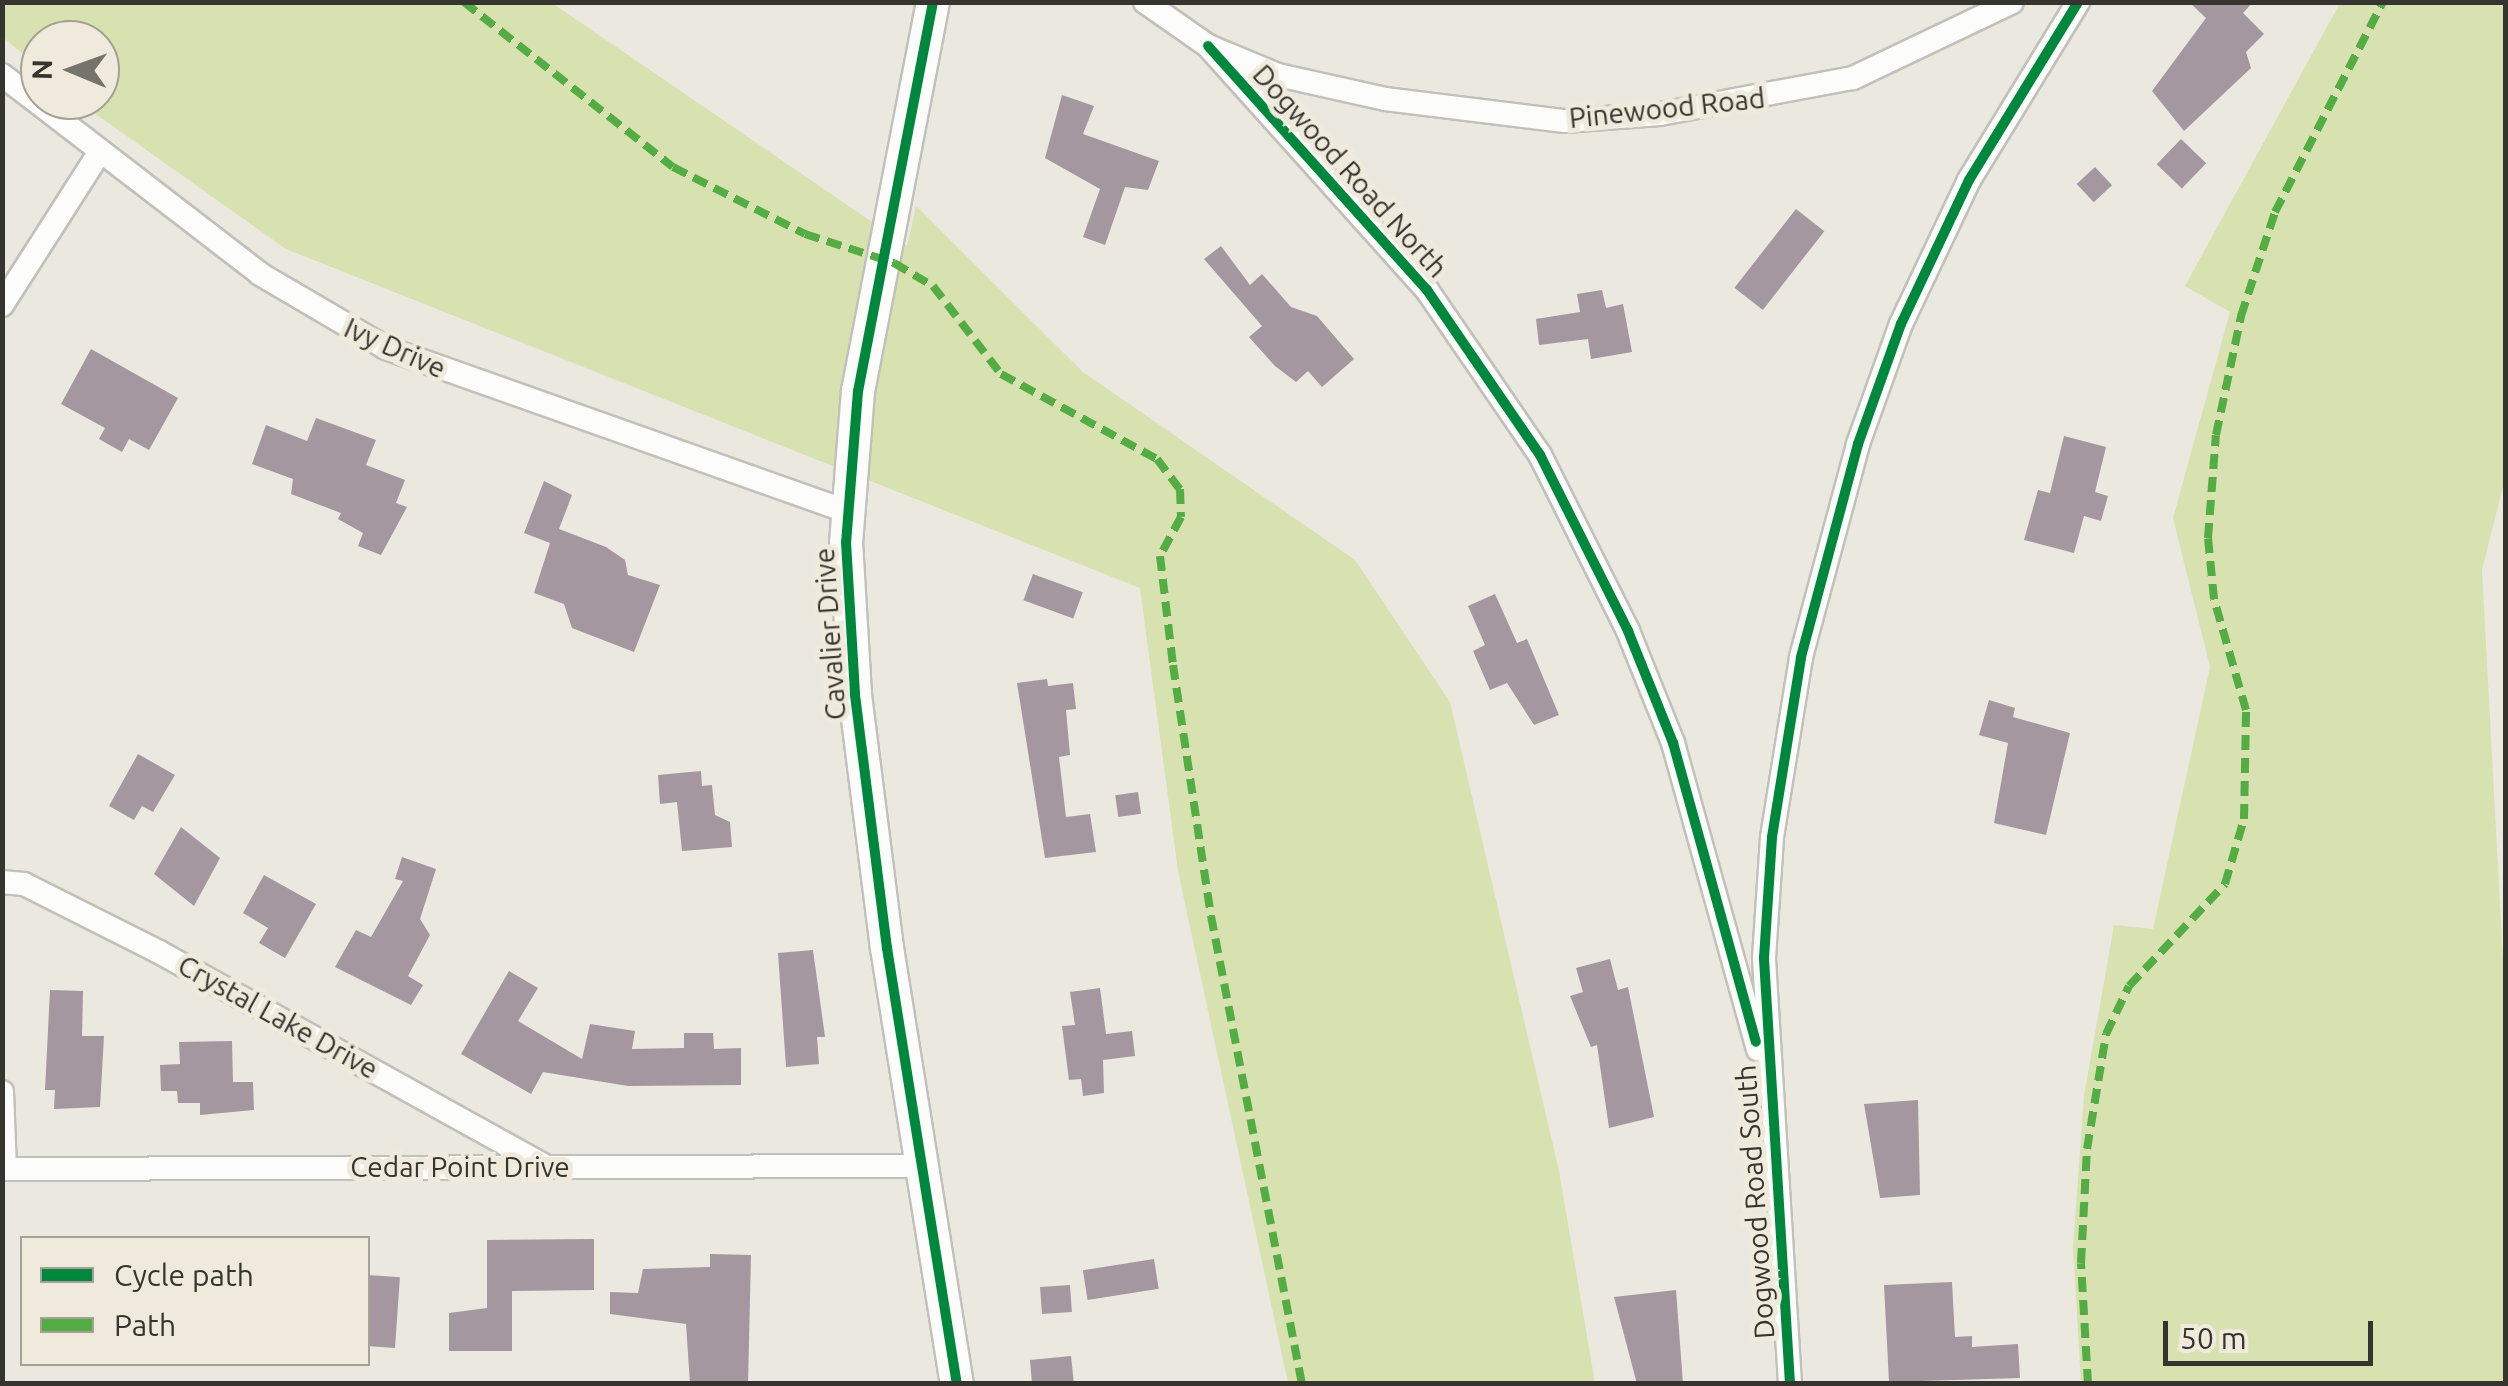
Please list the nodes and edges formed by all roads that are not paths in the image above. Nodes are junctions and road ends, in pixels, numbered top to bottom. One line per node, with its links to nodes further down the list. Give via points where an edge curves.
1 (932, 2): 9 (street, Cavalier Drive, via 882,238)
2 (1145, 2): 5 (street, Pinewood Road)
3 (2012, 2): 5 (street, Pinewood Road, via 1852,78 1698,108 1564,121 1385,99 1278,75)
4 (2078, 2): 12 (street, Dogwood Road South, via 1930,254 1829,542 1772,837 1764,958)
5 (1208, 46): 12 (street, Dogwood Road North, via 1427,290 1495,384 1578,525 1680,762)
6 (2, 75): 7 (street, Ivy Drive)
7 (98, 155): 8 (street); 9 (street, Ivy Drive, via 260,274 386,348)
8 (2, 305)
9 (846, 511): 13 (street, Cavalier Drive, via 855,695)
10 (2, 882): 14 (street, Crystal Lake Drive, via 24,884 159,952)
11 (2, 1092): 15 (street)
12 (1770, 1101): 17 (street, Dogwood Road South)
13 (918, 1166): 14 (street, Cedar Point Drive); 16 (street, Cavalier Drive)
14 (548, 1168): 15 (street, Cedar Point Drive)
15 (4, 1169)
16 (957, 1384)
17 (1790, 1384)

